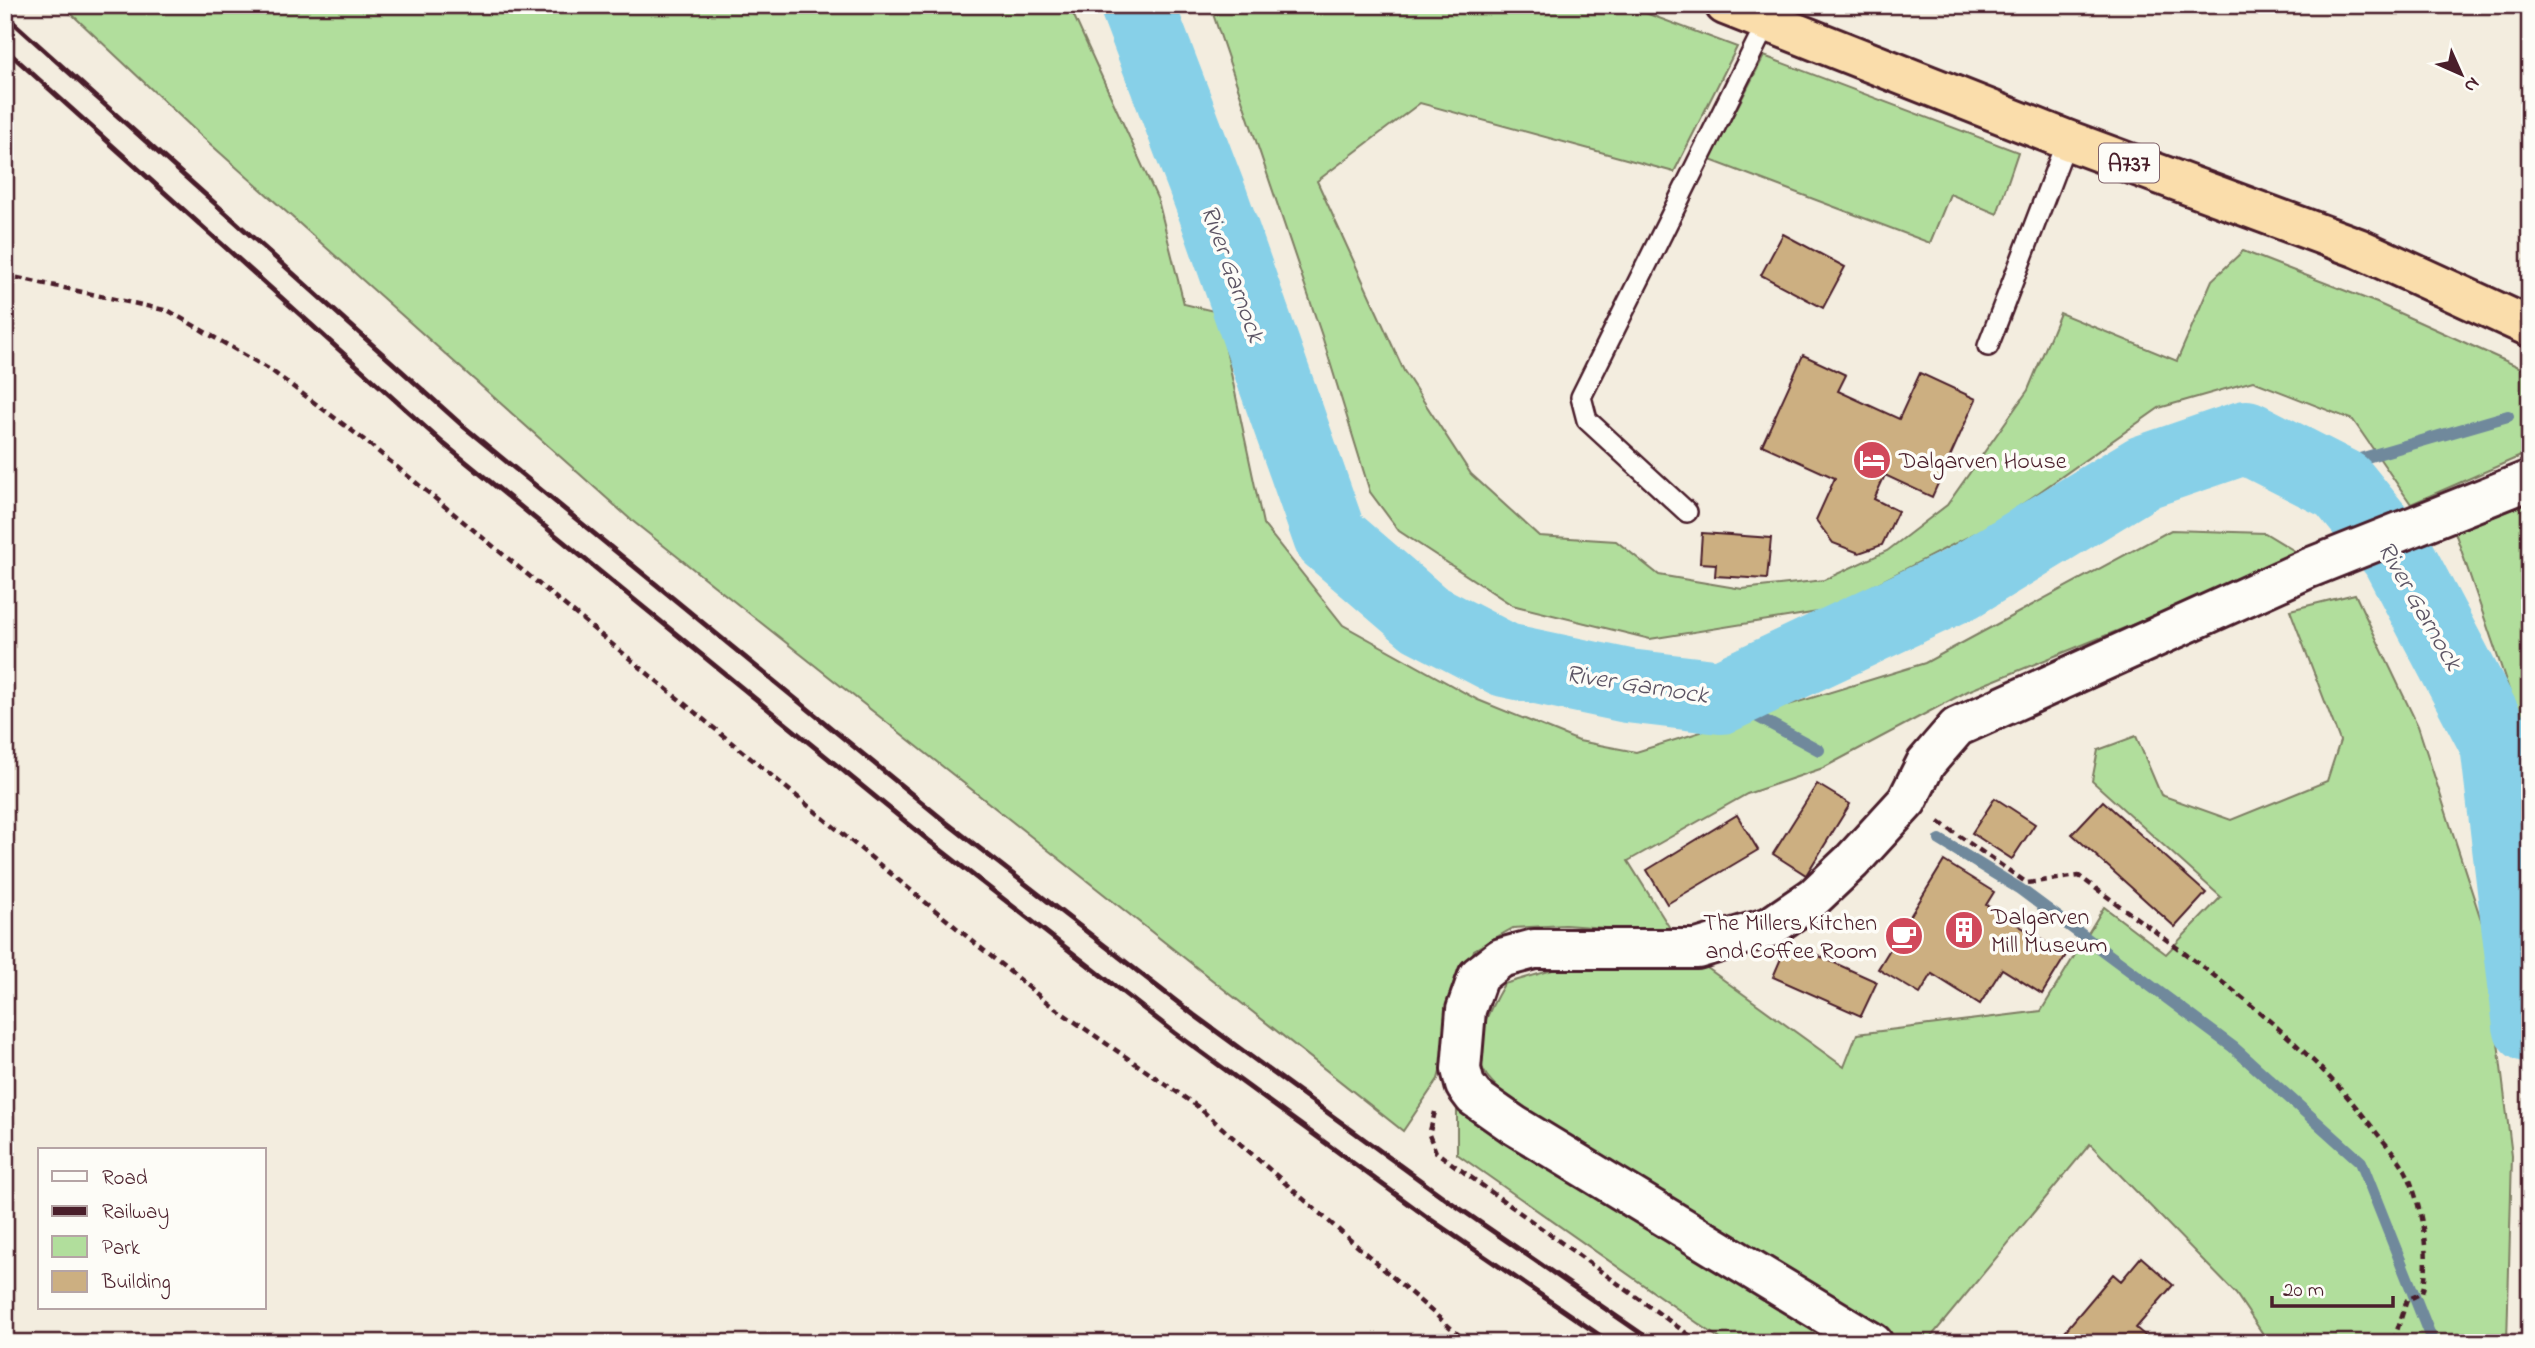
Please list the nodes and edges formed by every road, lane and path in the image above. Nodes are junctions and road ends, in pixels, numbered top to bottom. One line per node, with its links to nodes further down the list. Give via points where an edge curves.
1 (1725, 5): 2 (highway, A737)
2 (1767, 22): 3 (highway, A737); 8 (lane, via 1581,397 1587,420)
3 (2067, 140): 5 (highway, A737, via 2358,248); 6 (lane)
4 (5, 275): 11 (path, via 169,311 272,371 363,439 1049,1004 1197,1106)
5 (2530, 327)
6 (1988, 346)
7 (2530, 480): 9 (street, via 2309,568 1957,727 1926,764)
8 (1687, 512)
9 (1907, 801): 10 (street, via 1814,897 1770,927 1697,948 1534,949 1501,958 1478,976 1466,1010); 14 (path, via 2027,883 2080,876 2258,1009 2340,1087 2406,1170 2424,1230 2427,1276 2422,1293 2407,1300)
10 (1461, 1069): 12 (path, via 1432,1117 1429,1135 1436,1152); 13 (street, via 1474,1097 1514,1125)
11 (1468, 1343)
12 (1700, 1343)
13 (1873, 1343)
14 (2393, 1343)

